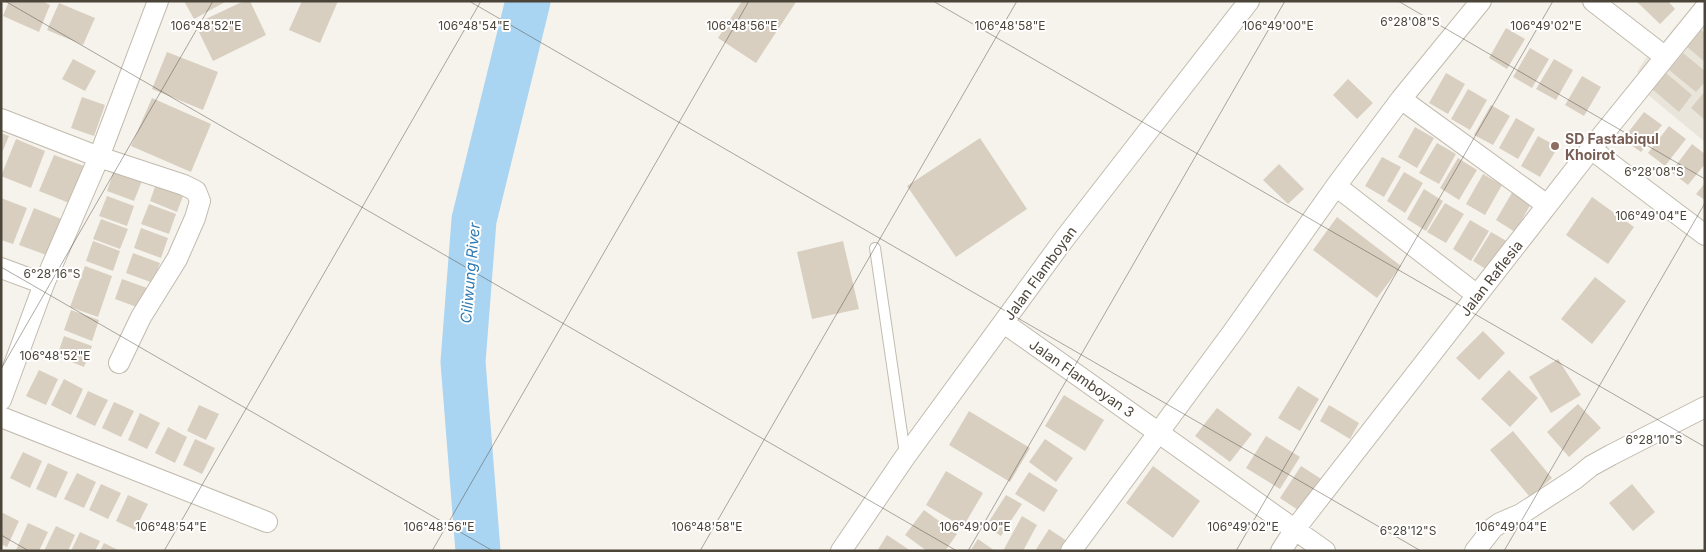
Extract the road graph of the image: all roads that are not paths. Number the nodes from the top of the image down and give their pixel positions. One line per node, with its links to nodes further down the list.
1 (1481, 1): 7 (street)
2 (1592, 1): 6 (street)
3 (151, 3): 10 (street)
4 (1244, 3): 18 (street, Jalan Flamboyan)
5 (1704, 9): 6 (street, Jalan Raflesia)
6 (1664, 56): 9 (street, Jalan Raflesia)
7 (1401, 99): 11 (street); 12 (street)
8 (1, 119): 10 (street)
9 (1591, 149): 12 (street, Jalan Raflesia); 13 (street)
10 (99, 157): 16 (street); 19 (street)
11 (1336, 186): 17 (street); 23 (street)
12 (1547, 205): 17 (street, Jalan Raflesia)
13 (1705, 235)
14 (875, 248): 24 (lane)
15 (1, 268): 16 (street)
16 (44, 284): 20 (street)
17 (1477, 295): 26 (street, Jalan Raflesia)
18 (1004, 323): 23 (street, Jalan Flamboyan 3); 24 (street, Jalan Flamboyan)
19 (119, 363)
20 (1, 400)
21 (1705, 407): 31 (street)
22 (1, 417): 25 (street)
23 (1160, 433): 26 (street, Jalan Flamboyan 3); 28 (street)
24 (905, 457): 27 (street, Jalan Flamboyan)
25 (267, 522)
26 (1295, 529): 29 (street, Jalan Raflesia); 30 (street, Jalan Flamboyan 3)
27 (841, 551)
28 (1071, 551)
29 (1281, 551)
30 (1326, 551)
31 (1475, 551)

